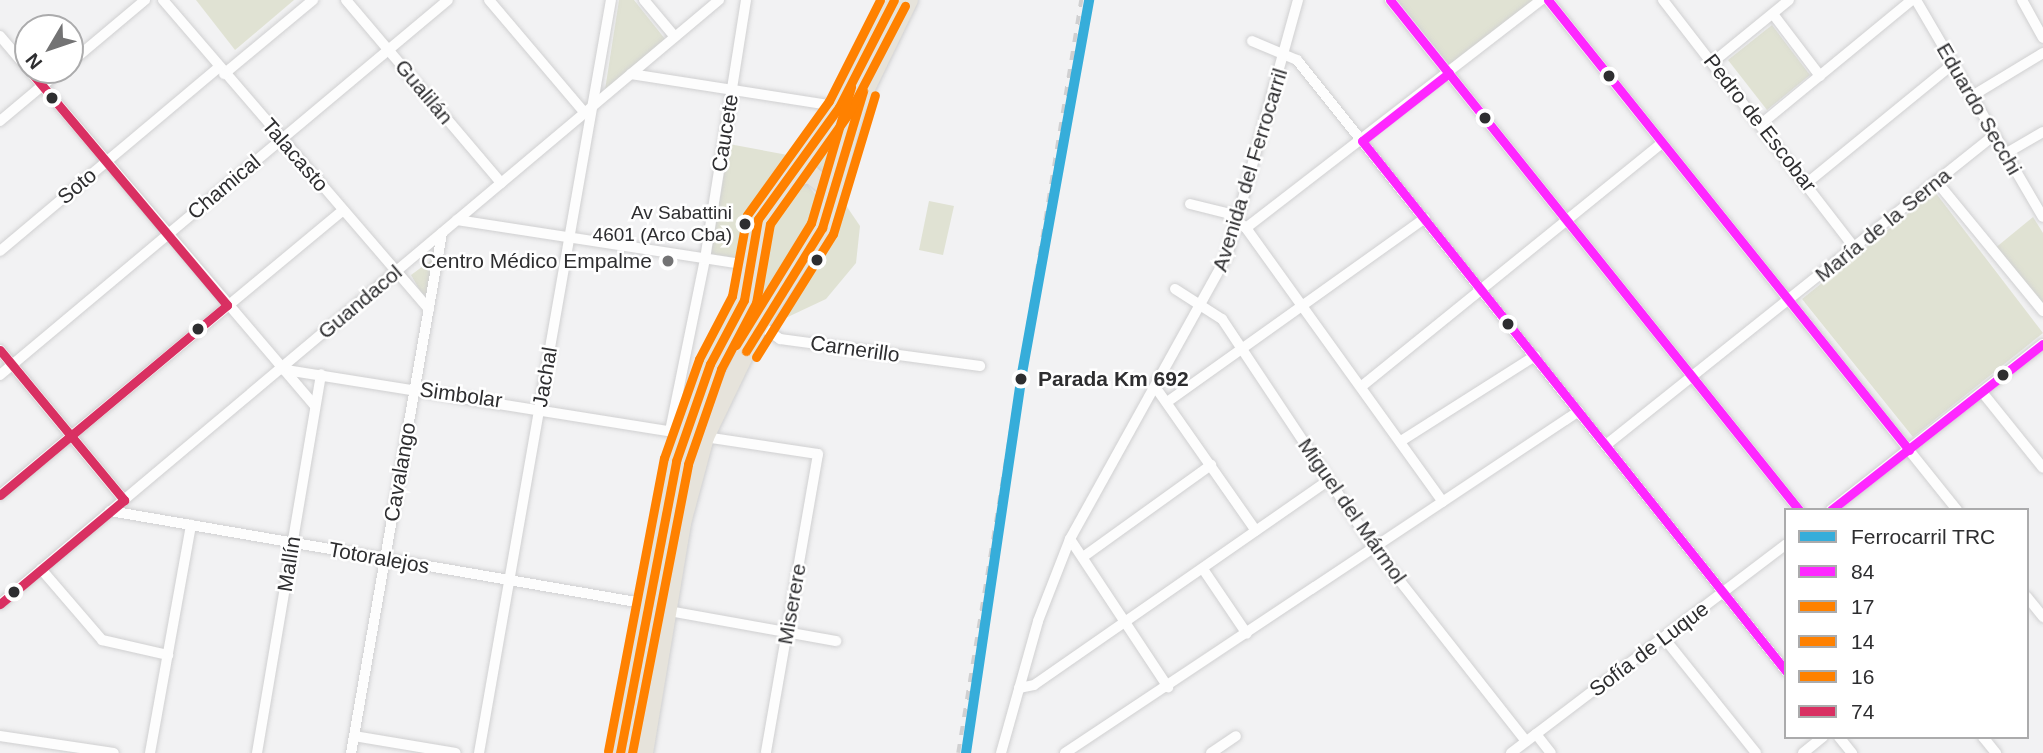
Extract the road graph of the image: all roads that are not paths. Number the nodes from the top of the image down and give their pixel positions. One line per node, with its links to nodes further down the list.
1 (145, 0): 27 (street)
2 (163, 0): 33 (street, Talacasto)
3 (313, 0): 33 (street, Soto)
4 (346, 0): 26 (street, Gualilán)
5 (448, 0): 26 (street, Chamical)
6 (489, 0): 42 (street)
7 (611, 0): 42 (street, Jachal)
8 (644, 0): 23 (street)
9 (719, 0): 23 (street, Guandacol)
10 (746, 0): 39 (street, Caucete)
11 (894, 0): 41 (main road)
12 (909, 0): 41 (main road)
13 (1298, 0): 28 (street, Avenida del Ferrocarril)
14 (1390, 0): 34 (street)
15 (1541, 0): 34 (street)
16 (1548, 0): 49 (street)
17 (1790, 0): 21 (street)
18 (1914, 0): 32 (street, Eduardo Secchi); 36 (street)
19 (2022, 0): 24 (street)
20 (1665, 1): 31 (street, Pedro de Escobar)
21 (1773, 14): 31 (street); 36 (street)
22 (0, 36): 29 (street)
23 (675, 37): 35 (street, Guandacol)
24 (2043, 38)
25 (1252, 41): 28 (street)
26 (388, 50): 47 (street, Chamical); 54 (street, Gualilán)
27 (84, 51)
28 (1286, 51): 48 (street); 62 (street, Avenida del Ferrocarril)
29 (14, 53)
30 (2043, 53): 40 (street)
31 (1713, 62): 44 (street, Pedro de Escobar)
32 (1953, 64): 40 (street, Eduardo Secchi); 55 (street)
33 (222, 70): 47 (street, Talacasto); 51 (street, Soto)
34 (1449, 73): 48 (street); 63 (street)
35 (631, 74): 39 (street); 42 (street, Guandacol)
36 (1820, 76): 44 (street)
37 (44, 84): 38 (street)
38 (42, 86): 43 (street); 51 (street)
39 (732, 89): 41 (street); 70 (street, Caucete)
40 (1972, 96): 46 (street, Eduardo Secchi)
41 (848, 108): 52 (main road); 56 (main road)
42 (589, 110): 54 (street, Guandacol); 67 (street, Jachal)
43 (0, 121)
44 (1761, 124): 55 (street, Pedro de Escobar)
45 (2043, 132): 50 (street)
46 (1994, 135): 50 (street, Eduardo Secchi); 53 (street, María de la Serna)
47 (281, 139): 58 (street, Talacasto); 66 (street, Chamical)
48 (1362, 141): 60 (street); 64 (street)
49 (1661, 144): 63 (street); 75 (street)
50 (2005, 154): 59 (street, Eduardo Secchi)
51 (106, 162): 66 (street); 69 (street, Soto)
52 (783, 180): 56 (main road); 71 (main road)
53 (1937, 182): 68 (street, María de la Serna); 81 (street)
54 (501, 183): 61 (street, Guandacol)
55 (1807, 183): 68 (street, Pedro de Escobar)
56 (832, 203): 82 (main road)
57 (1190, 204): 62 (street)
58 (343, 209): 72 (street, Talacasto); 76 (street)
59 (2043, 217)
60 (1425, 218): 74 (street); 78 (street)
61 (457, 220): 65 (street, Guandacol); 67 (street)
62 (1237, 220): 64 (street); 77 (street, Avenida del Ferrocarril)
63 (1567, 223): 74 (street); 92 (street)
64 (1246, 228): 78 (street)
65 (442, 233): 72 (street, Guandacol); 79 (street, Cavalango)
66 (167, 235): 76 (street); 87 (street, Chamical)
67 (570, 237): 70 (street); 99 (street, Jachal)
68 (1855, 248): 75 (street, María de la Serna)
69 (0, 251)
70 (705, 259): 71 (street); 101 (street, Caucete)
71 (752, 266): 80 (main road)
72 (396, 271): 79 (street, Talacasto); 89 (street, Guandacol)
73 (1175, 289): 77 (street, Miguel del Mármol)
74 (1483, 291): 86 (street); 93 (street)
75 (1788, 301): 92 (street, María de la Serna); 106 (street)
76 (227, 305): 89 (street); 102 (street)
77 (1203, 305): 84 (street, Miguel del Mármol); 95 (street, Avenida del Ferrocarril)
78 (1300, 306): 84 (street); 93 (street)
79 (429, 309): 94 (street, Cavalango)
80 (739, 310): 82 (street, Carnerillo); 101 (main road)
81 (2043, 311)
82 (759, 325): 88 (street, Carnerillo); 103 (main road)
83 (2043, 344): 96 (street)
84 (1242, 348): 97 (street); 109 (street, Miguel del Mármol)
85 (0, 350): 87 (street)
86 (1535, 356): 100 (street); 104 (street)
87 (12, 365): 91 (street, Chamical); 102 (street)
88 (980, 366)
89 (280, 369): 90 (street, Simbolar); 98 (street); 111 (street, Guandacol)
90 (321, 374): 94 (street, Simbolar); 98 (street, Mallín)
91 (0, 375)
92 (1692, 377): 105 (street, María de la Serna); 113 (street)
93 (1362, 386): 104 (street)
94 (415, 388): 99 (street, Simbolar); 124 (street, Cavalango)
95 (1156, 388): 97 (street); 119 (street, Avenida del Ferrocarril)
96 (1982, 392): 106 (street); 107 (street)
97 (1170, 400): 108 (street)
98 (315, 406): 120 (street, Mallín)
99 (540, 406): 101 (street, Simbolar); 127 (street, Jachal)
100 (1578, 411): 105 (street); 112 (street)
101 (676, 433): 131 (main road)
102 (72, 435): 110 (street); 111 (street)
103 (705, 437): 132 (main road); 135 (street, Miserere)
104 (1401, 441): 112 (street)
105 (1606, 445): 128 (street)
106 (1909, 450): 114 (street); 115 (street)
107 (2041, 460)
108 (1211, 465): 118 (street); 123 (street)
109 (1329, 480): 118 (street); 122 (street, Miguel del Mármol)
110 (0, 495)
111 (124, 500): 116 (street, Guandacol)
112 (1443, 502): 122 (street)
113 (1797, 508)
114 (1834, 508)
115 (1955, 508)
116 (110, 512): 117 (street, Totoralejos); 125 (street, Guandacol)
117 (191, 525): 120 (street, Totoralejos); 139 (street)
118 (1256, 531): 126 (street)
119 (1070, 539): 123 (street); 142 (street, Avenida del Ferrocarril)
120 (293, 543): 124 (street, Totoralejos); 152 (street, Mallín)
121 (1784, 546): 128 (street, Sofía de Luque)
122 (1374, 548): 136 (street); 146 (street, Miguel del Mármol)
123 (1083, 557): 134 (street)
124 (385, 559): 127 (street, Totoralejos); 144 (street, Cavalango)
125 (41, 569): 130 (street, Guandacol); 139 (street)
126 (1203, 569): 134 (street); 136 (street)
127 (510, 580): 131 (street, Totoralejos); 155 (street, Jachal)
128 (1723, 592): 137 (street, Sofía de Luque); 140 (street)
129 (2029, 600): 133 (street)
130 (0, 604)
131 (648, 604): 156 (main road)
132 (669, 611): 135 (street); 157 (main road)
133 (2043, 617)
134 (1126, 623): 141 (street); 142 (street)
135 (787, 632): 138 (street); 158 (street, Miserere)
136 (1247, 634): 141 (street)
137 (1664, 638): 146 (street, Sofía de Luque); 164 (street)
138 (836, 641)
139 (168, 656): 151 (street)
140 (1784, 668)
141 (1168, 687): 160 (street)
142 (1019, 688): 159 (street, Avenida del Ferrocarril)
143 (0, 736): 150 (street)
144 (354, 736): 153 (street, Cavalango); 154 (street)
145 (1236, 736): 161 (street)
146 (1531, 738): 162 (street, Sofía de Luque); 163 (street, Miguel del Mármol)
147 (1820, 739): 165 (street)
148 (1841, 739): 166 (street)
149 (1985, 739): 167 (street)
150 (114, 753)
151 (150, 753)
152 (257, 753)
153 (351, 753)
154 (456, 753)
155 (479, 753)
156 (620, 753)
157 (644, 753)
158 (766, 753)
159 (1001, 753)
160 (1065, 753)
161 (1211, 753)
162 (1511, 753)
163 (1551, 753)
164 (1756, 753)
165 (1803, 753)
166 (1852, 753)
167 (1996, 753)

